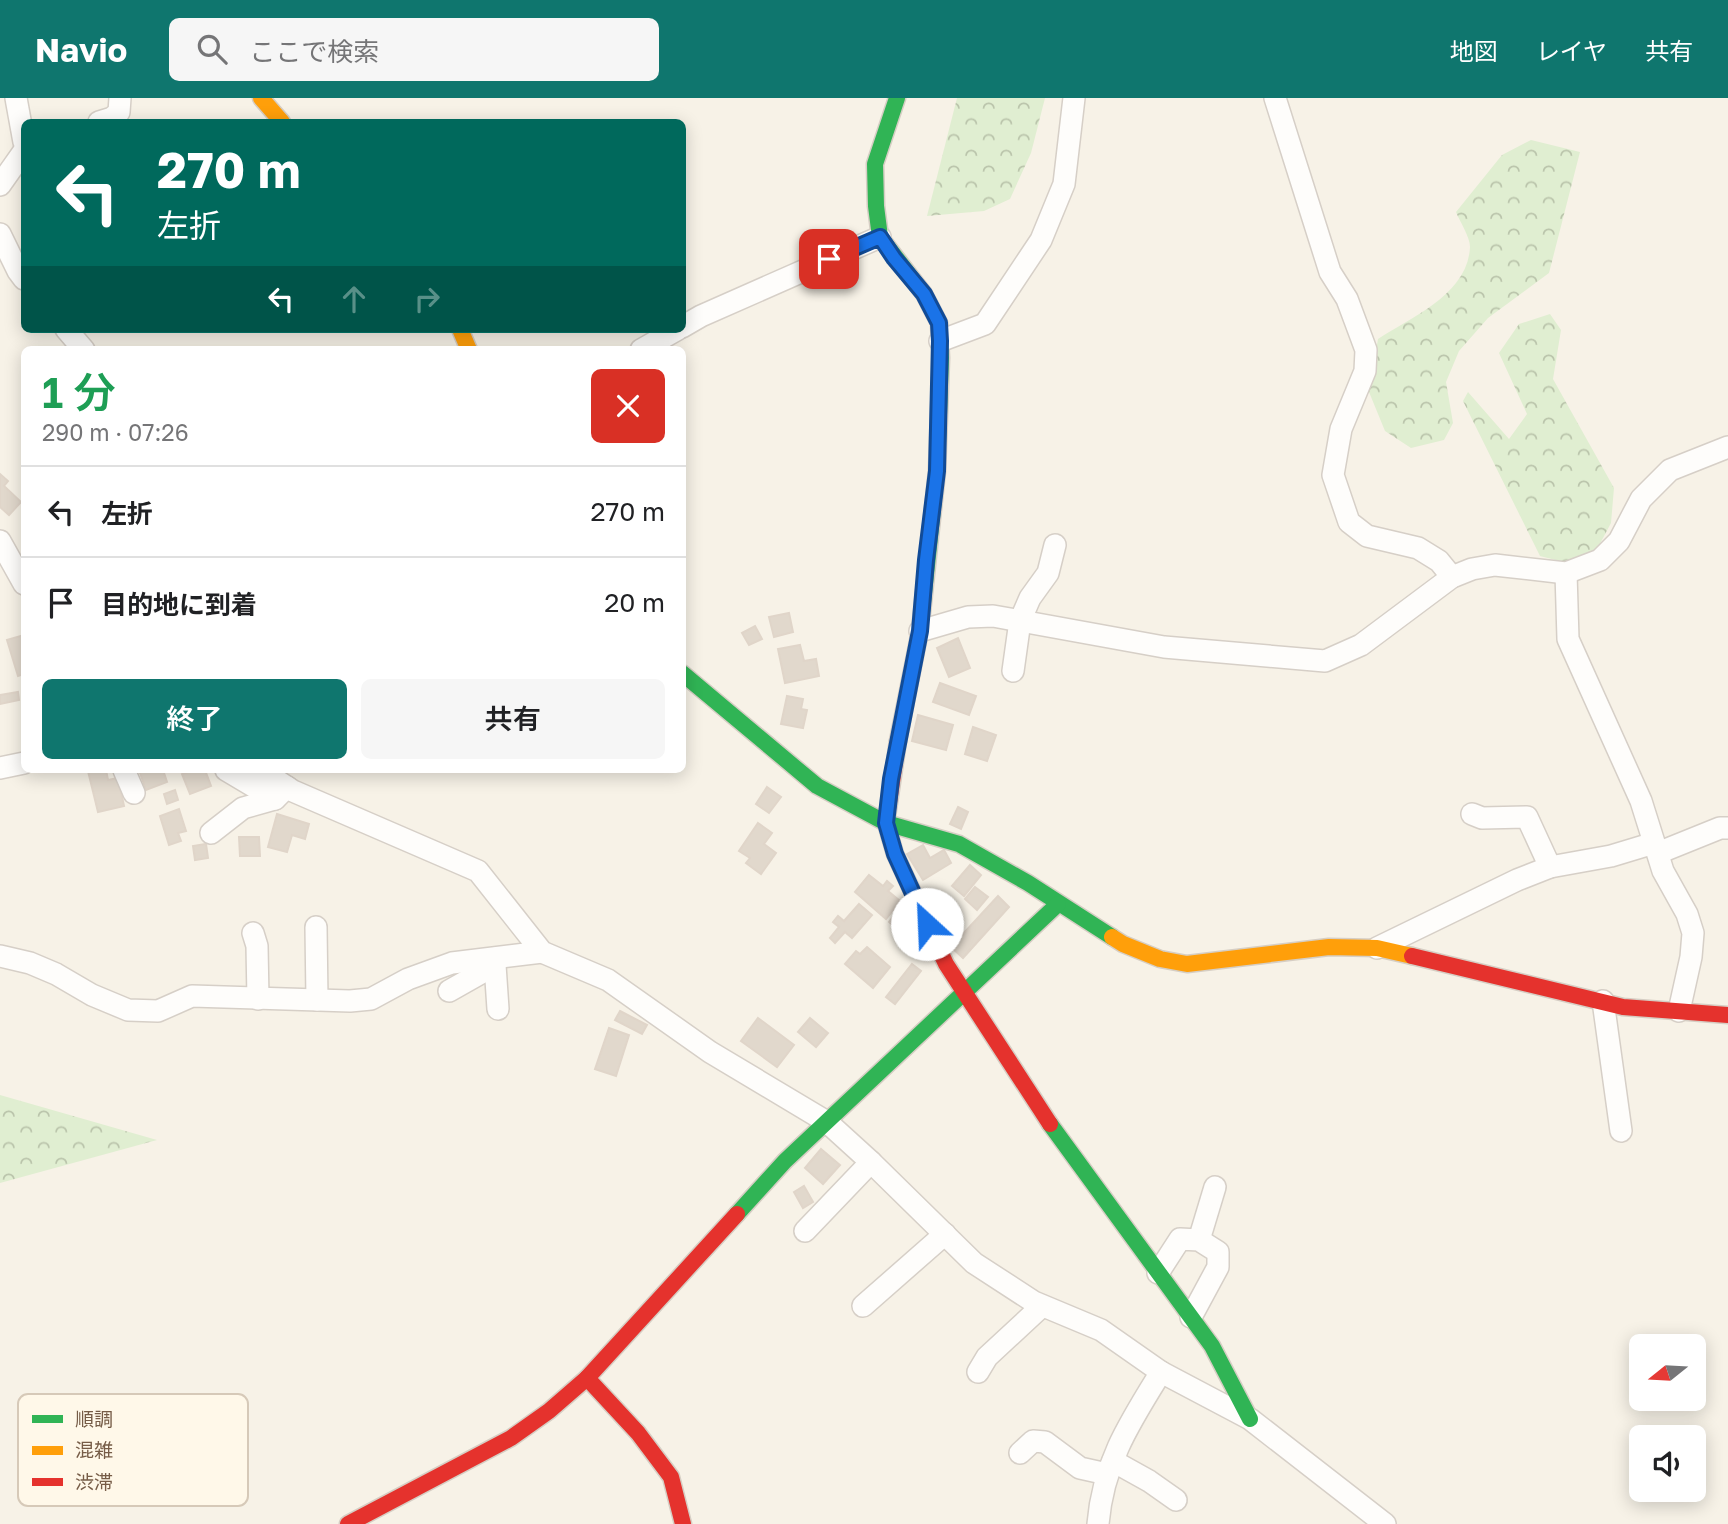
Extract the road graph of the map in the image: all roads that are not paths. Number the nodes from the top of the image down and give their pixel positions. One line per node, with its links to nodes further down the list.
1 (16, 98): 7 (street)
2 (261, 98): 6 (street)
3 (897, 98): 11 (street)
4 (1074, 98): 15 (street)
5 (1275, 98): 22 (street)
6 (279, 119)
7 (21, 137)
8 (21, 156): 9 (street)
9 (0, 185)
10 (0, 234): 12 (street)
11 (880, 237): 13 (street); 15 (street)
12 (21, 275)
13 (686, 325)
14 (671, 333): 16 (street)
15 (940, 341): 25 (street)
16 (648, 346)
17 (1728, 447): 21 (street)
18 (0, 540): 20 (street); 23 (street)
19 (1055, 545): 24 (street)
20 (21, 551)
21 (1566, 573): 22 (street); 39 (street)
22 (1452, 577): 24 (street)
23 (21, 578)
24 (1020, 621): 25 (street); 26 (street)
25 (920, 631): 36 (street)
26 (1013, 671)
27 (686, 676): 36 (street)
28 (21, 764): 29 (street)
29 (0, 768)
30 (125, 773): 33 (street)
31 (233, 773): 34 (street)
32 (264, 773): 34 (street)
33 (135, 793)
34 (281, 793): 38 (street); 45 (street)
35 (1472, 814): 40 (street)
36 (886, 823): 41 (street); 49 (street)
37 (1728, 828): 39 (street)
38 (211, 833)
39 (1656, 848): 40 (street); 54 (street)
40 (1550, 867): 44 (street)
41 (1058, 904): 44 (street); 49 (street)
42 (316, 927): 51 (street)
43 (253, 933): 50 (street)
44 (1377, 948): 52 (street)
45 (542, 953): 47 (street); 56 (street)
46 (0, 956): 50 (street)
47 (495, 962): 48 (street); 51 (street); 53 (street)
48 (449, 991)
49 (965, 993): 56 (street); 63 (street)
50 (258, 999): 51 (street)
51 (317, 1000)
52 (1602, 1002): 54 (street); 57 (street)
53 (498, 1009)
54 (1679, 1011): 55 (street)
55 (1728, 1015)
56 (827, 1122): 58 (street); 69 (street)
57 (1620, 1131)
58 (871, 1162): 60 (street); 61 (street)
59 (1215, 1187): 62 (street)
60 (805, 1231)
61 (944, 1234): 64 (street); 65 (street)
62 (1199, 1240): 63 (street); 66 (street)
63 (1158, 1273): 66 (street)
64 (863, 1306)
65 (1042, 1306): 67 (street); 68 (street)
66 (1191, 1317): 70 (street)
67 (978, 1372)
68 (1161, 1372): 70 (street); 72 (street)
69 (587, 1378): 74 (street); 75 (street)
70 (1250, 1419): 77 (street)
71 (1020, 1453): 72 (street)
72 (1110, 1468): 73 (street); 76 (street)
73 (1176, 1500)
74 (348, 1524)
75 (683, 1524)
76 (1098, 1524)
77 (1385, 1524)

